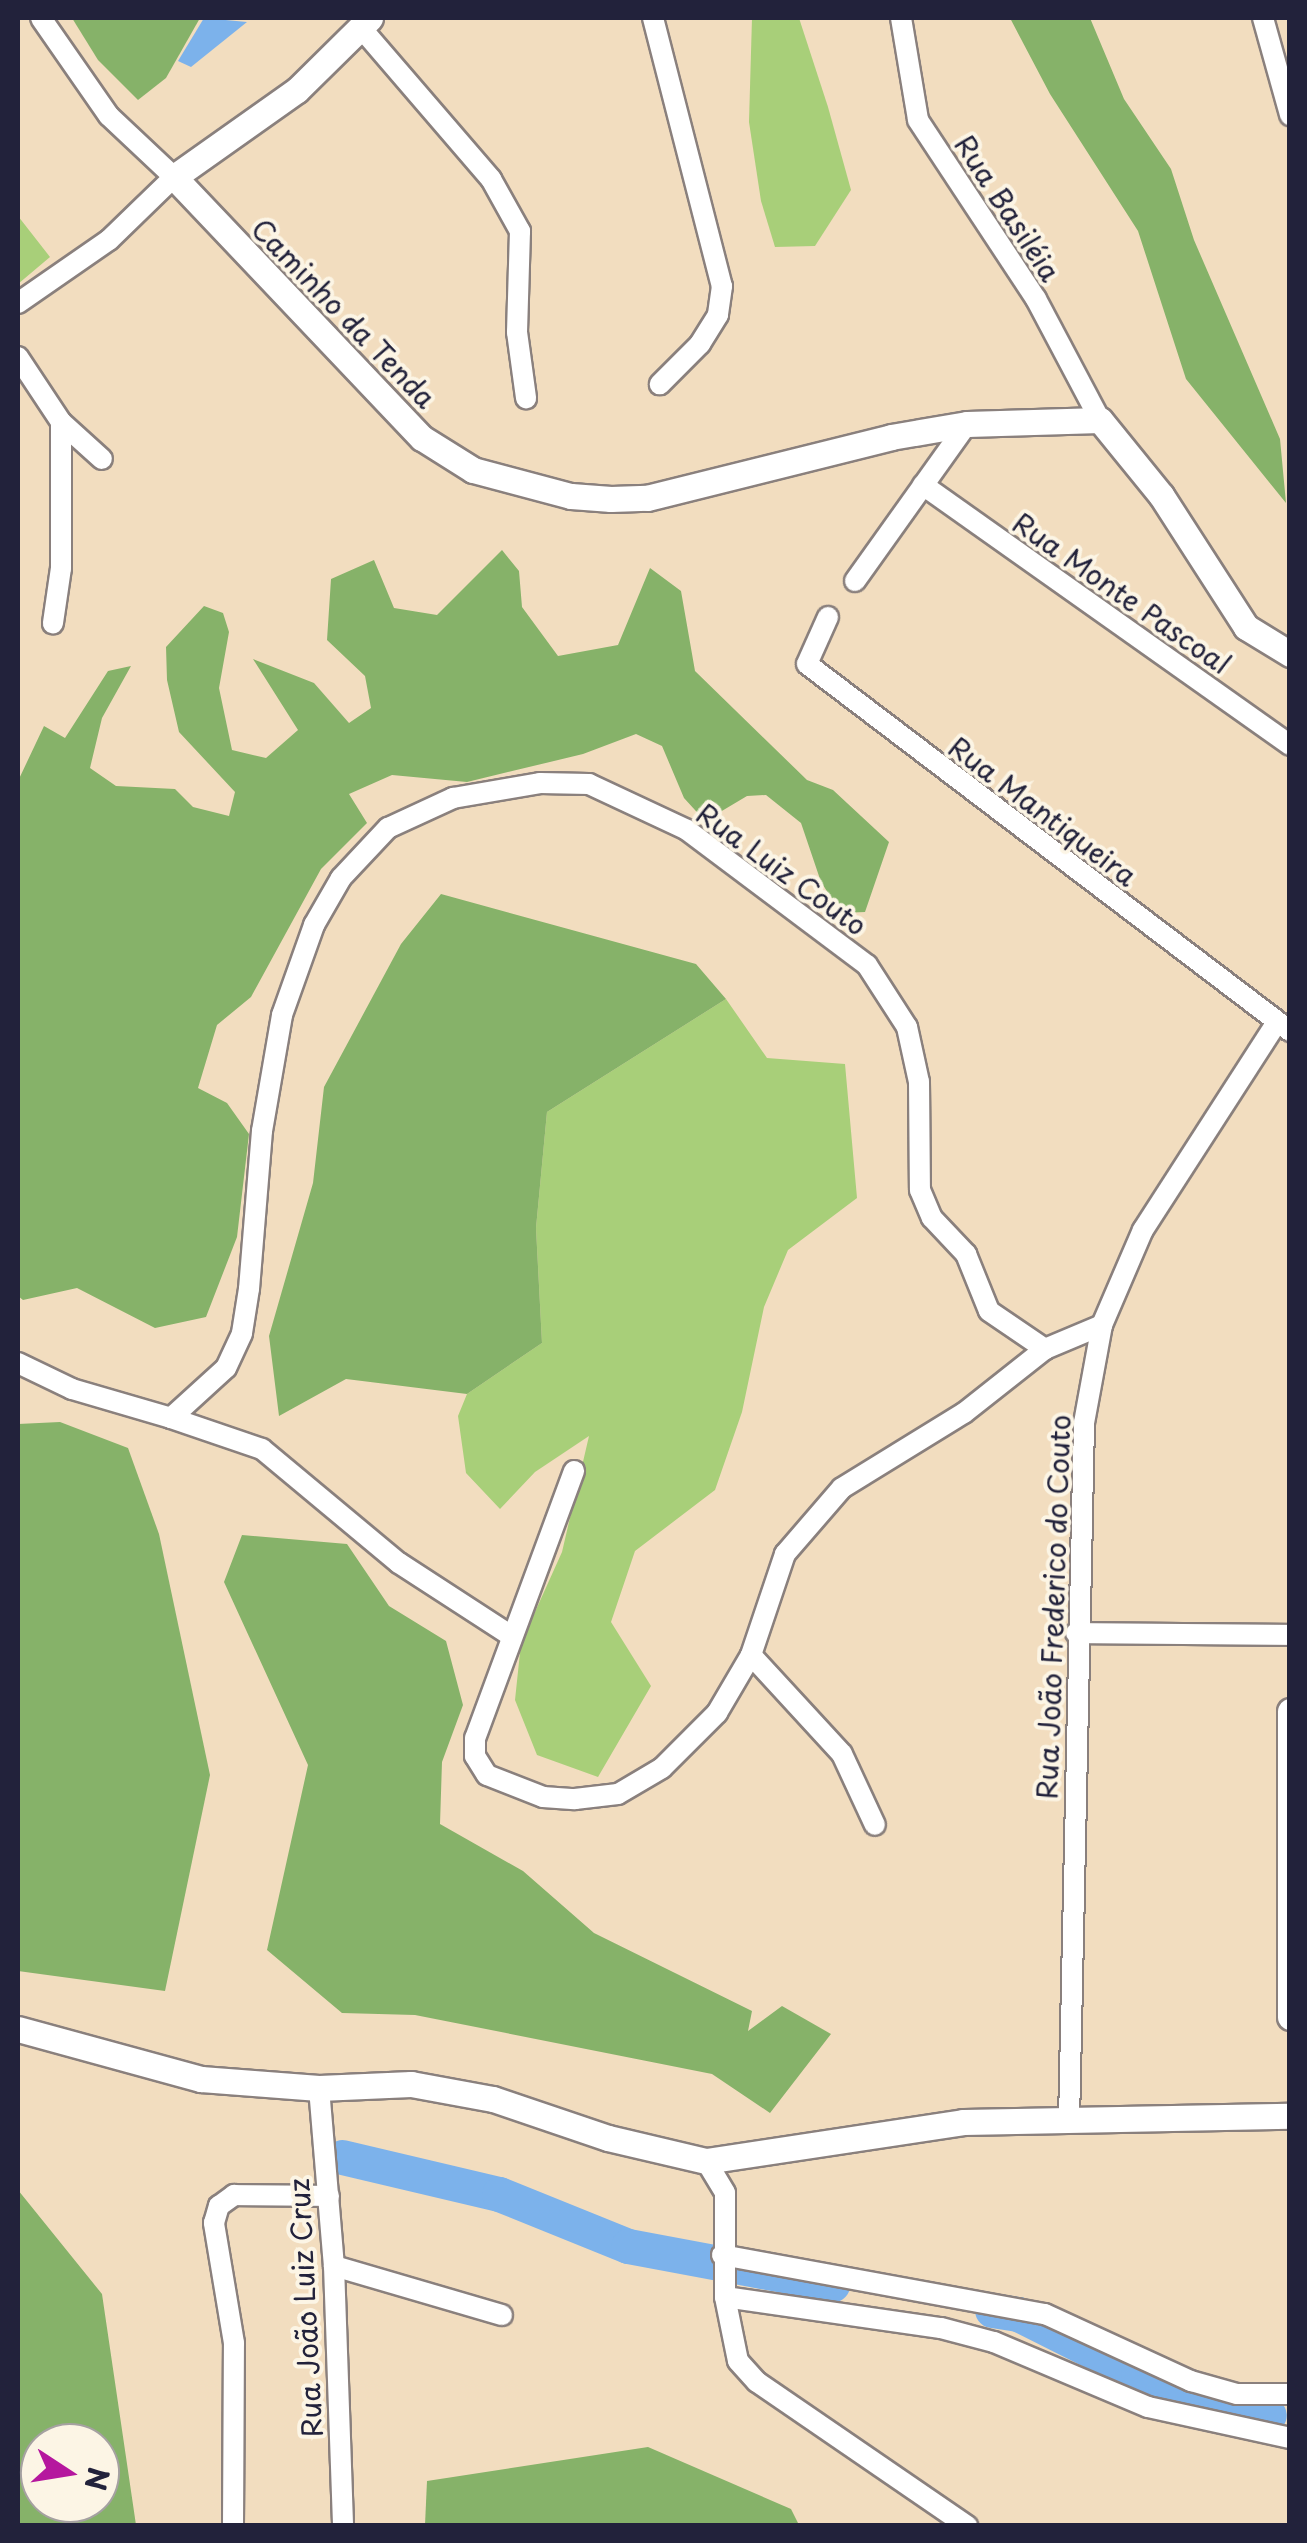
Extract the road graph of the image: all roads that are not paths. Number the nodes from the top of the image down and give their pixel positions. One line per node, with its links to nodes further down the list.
1 (41, 18): 7 (street, Caminho da Tenda)
2 (652, 18): 10 (street)
3 (901, 18): 12 (street, Rua Basiléia)
4 (1263, 18): 6 (street)
5 (366, 23): 7 (street); 11 (street)
6 (1290, 115)
7 (174, 177): 8 (street); 14 (street, Caminho da Tenda)
8 (18, 302)
9 (18, 357): 13 (street)
10 (660, 384)
11 (526, 398)
12 (1100, 420): 14 (street, Caminho da Tenda); 20 (street)
13 (61, 422): 15 (street); 19 (street)
14 (967, 424): 16 (street)
15 (102, 459)
16 (923, 486): 17 (street); 21 (street, Rua Monte Pascoal)
17 (855, 581)
18 (828, 617): 22 (street, Rua Mantiqueira)
19 (53, 623)
20 (1290, 654)
21 (1290, 745)
22 (1283, 1027): 23 (street, Rua João Frederico do Couto)
23 (1102, 1325): 24 (street); 28 (street, Rua João Frederico do Couto)
24 (1045, 1349): 26 (street, Rua Luiz Couto); 31 (street)
25 (18, 1363): 26 (street)
26 (171, 1418): 30 (street)
27 (574, 1471): 30 (street)
28 (1076, 1633): 29 (street); 38 (street, Rua João Frederico do Couto)
29 (1290, 1635)
30 (510, 1636): 31 (street)
31 (751, 1655): 33 (street)
32 (1290, 1711): 34 (street)
33 (876, 1825)
34 (1290, 2017)
35 (18, 2029): 36 (street)
36 (319, 2088): 39 (street); 40 (street, Rua João Luiz Cruz)
37 (1290, 2116): 38 (street)
38 (1069, 2122): 39 (street)
39 (706, 2161): 41 (street)
40 (329, 2196): 42 (street, Rua João Luiz Cruz); 47 (street)
41 (722, 2255): 43 (street); 45 (street)
42 (334, 2266): 44 (street); 48 (street, Rua João Luiz Cruz)
43 (724, 2297): 46 (street); 49 (street)
44 (502, 2315)
45 (1290, 2394)
46 (1290, 2438)
47 (233, 2526)
48 (343, 2526)
49 (966, 2526)

